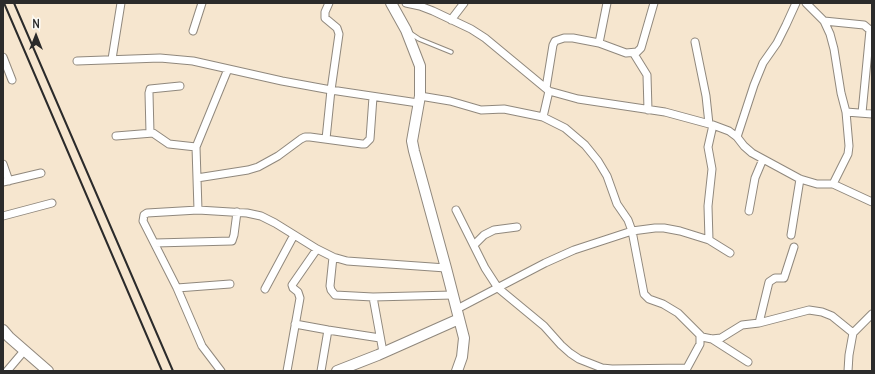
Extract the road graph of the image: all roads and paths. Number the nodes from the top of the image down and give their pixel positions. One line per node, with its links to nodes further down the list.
1 (121, 3): 21 (street)
2 (202, 3): 15 (street)
3 (329, 3): 26 (street)
4 (391, 3): 14 (street)
5 (406, 3): 11 (street)
6 (464, 3): 12 (street)
7 (607, 3): 17 (street)
8 (654, 3): 19 (street)
9 (796, 3): 38 (street)
10 (806, 3): 13 (street)
11 (421, 4): 12 (street)
12 (451, 20): 27 (street)
13 (824, 21): 31 (street); 32 (street)
14 (406, 30): 18 (lane); 29 (street)
15 (193, 32)
16 (695, 42): 35 (street)
17 (599, 43): 19 (street); 27 (street)
18 (452, 52)
19 (634, 54): 30 (street)
20 (3, 57): 24 (street)
21 (112, 59): 22 (street); 23 (street)
22 (77, 61)
23 (228, 69): 26 (street); 40 (street)
24 (12, 80)
25 (180, 86): 36 (street)
26 (331, 90): 28 (street); 39 (street)
27 (548, 90): 30 (street); 34 (street)
28 (373, 97): 29 (street); 39 (street)
29 (419, 100): 34 (street); 66 (street)
30 (648, 110): 35 (street)
31 (846, 112): 32 (street); 47 (street)
32 (862, 113): 33 (street)
33 (872, 114)
34 (543, 117): 56 (street)
35 (711, 124): 38 (street); 59 (street)
36 (150, 133): 37 (street); 40 (street)
37 (116, 136)
38 (737, 137): 41 (street)
39 (326, 139): 44 (street)
40 (196, 147): 44 (street)
41 (763, 159): 45 (street); 52 (street)
42 (3, 164): 46 (street)
43 (41, 173): 46 (street)
44 (197, 178): 50 (street)
45 (800, 179): 47 (street); 57 (street)
46 (6, 182)
47 (833, 184): 48 (street)
48 (872, 202)
49 (52, 203): 54 (street)
50 (198, 210): 53 (street); 60 (street)
51 (456, 210): 61 (street)
52 (749, 211)
53 (237, 212): 58 (street); 60 (street)
54 (3, 216)
55 (517, 227): 61 (street)
56 (632, 231): 59 (street); 69 (street); 80 (street)
57 (791, 234)
58 (294, 235): 63 (street); 70 (street)
59 (709, 240): 64 (street)
60 (155, 243): 68 (street)
61 (474, 244): 69 (street)
62 (794, 247): 75 (street)
63 (317, 249): 65 (street); 76 (street)
64 (730, 253)
65 (334, 257): 66 (street); 72 (street)
66 (446, 268): 71 (street)
67 (230, 284): 68 (street)
68 (177, 288): 90 (street)
69 (498, 288): 73 (street); 87 (street)
70 (265, 289)
71 (453, 295): 72 (street); 73 (street)
72 (373, 297): 81 (street)
73 (458, 314): 84 (street); 86 (street)
74 (872, 314): 79 (street)
75 (759, 322): 79 (street); 82 (street)
76 (295, 324): 78 (street); 91 (street)
77 (3, 330): 83 (street)
78 (328, 330): 81 (street); 92 (street)
79 (853, 334): 94 (street)
80 (700, 336): 82 (street); 87 (street)
81 (380, 338): 84 (street)
82 (712, 340): 85 (street)
83 (24, 351): 88 (street); 89 (street)
84 (383, 352): 93 (street)
85 (748, 362)
86 (459, 370)
87 (687, 370)
88 (7, 371)
89 (48, 371)
90 (221, 371)
91 (287, 371)
92 (321, 371)
93 (337, 371)
94 (848, 371)

